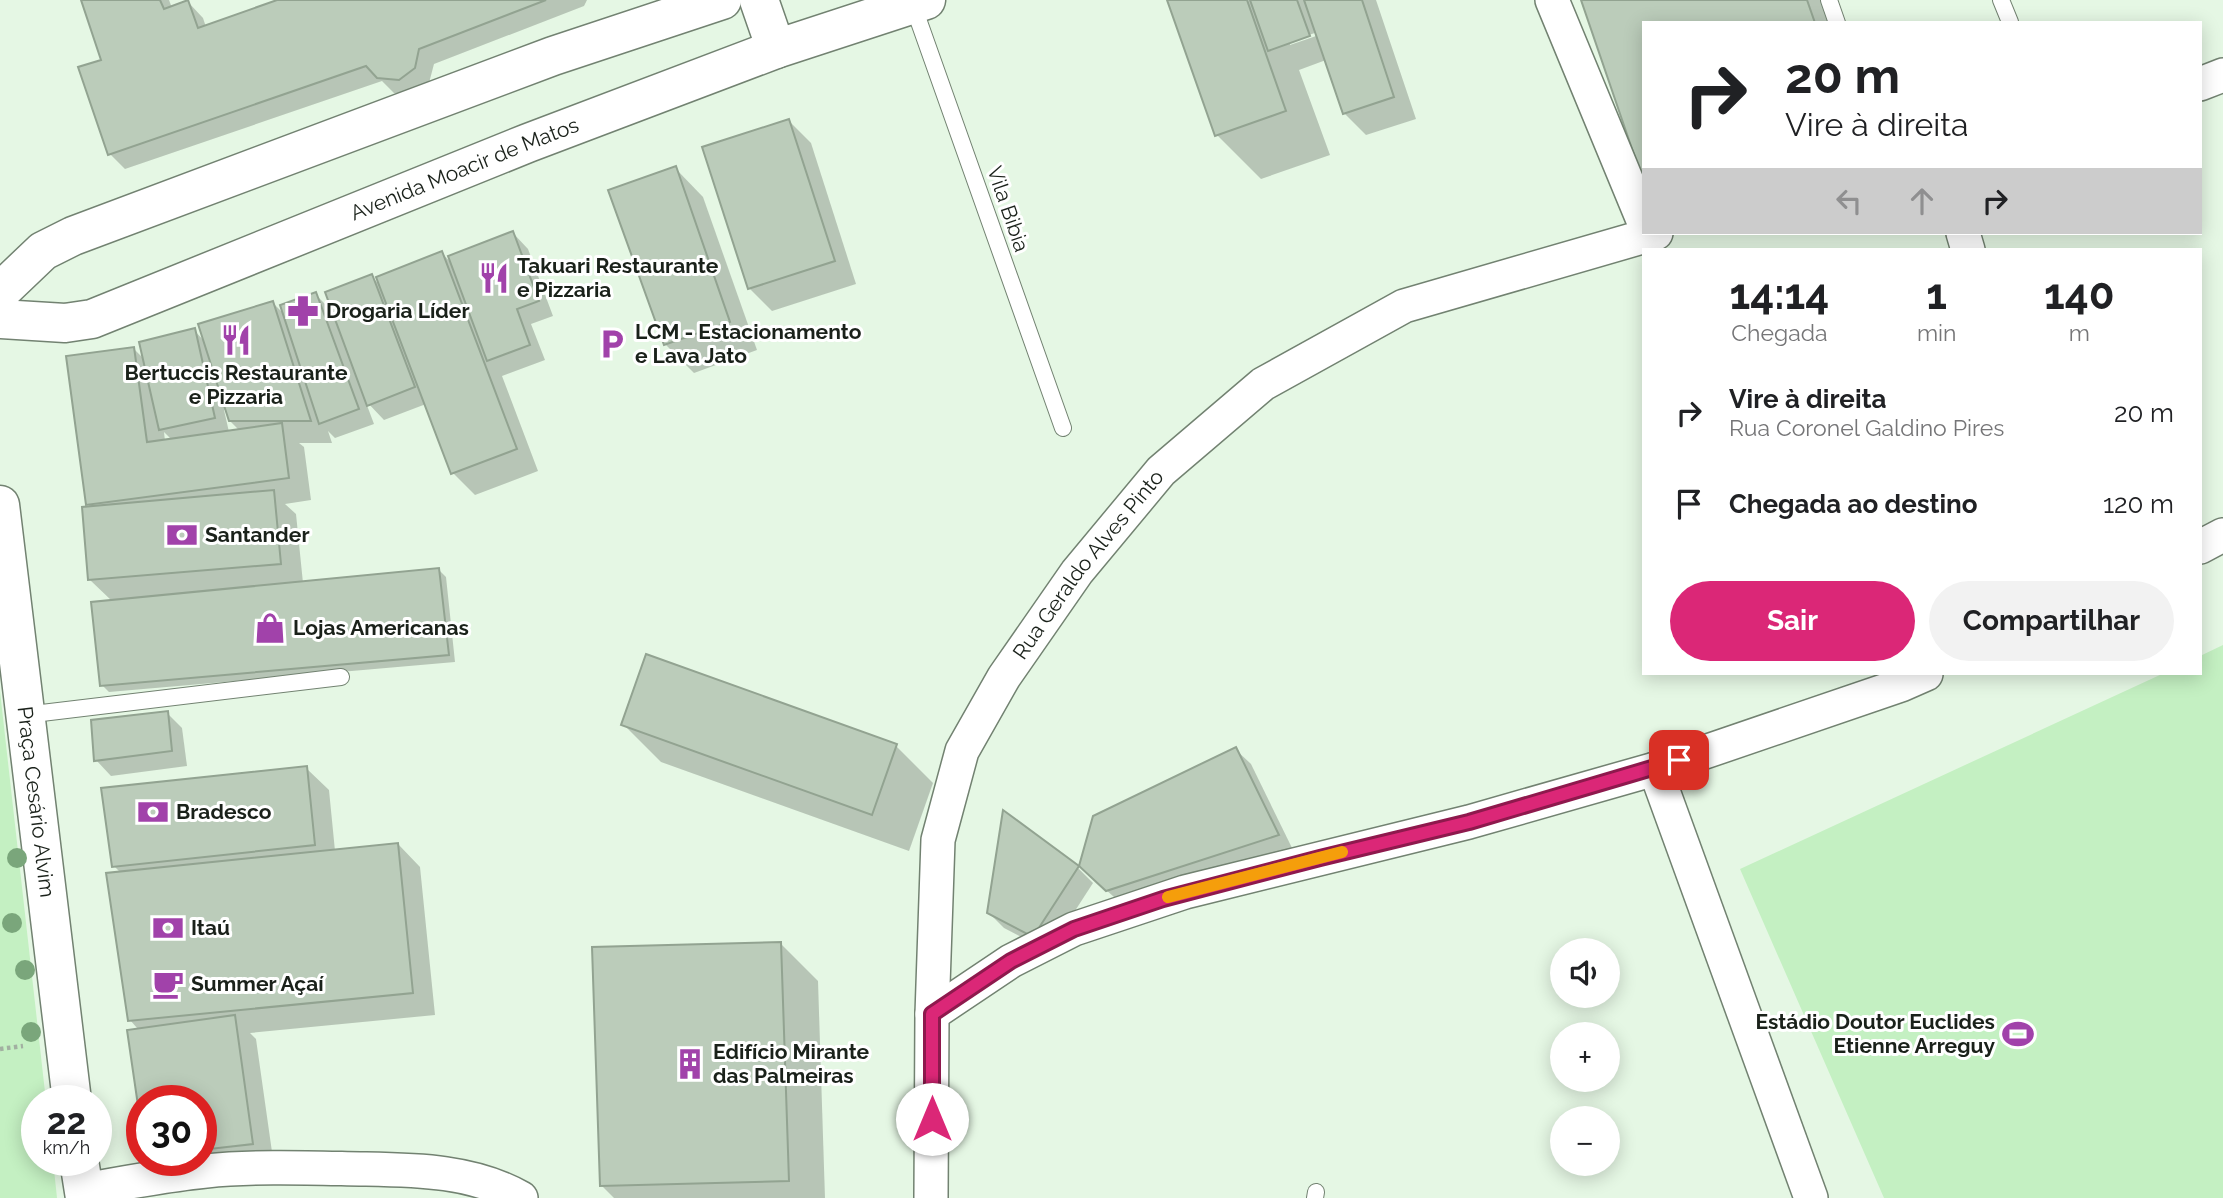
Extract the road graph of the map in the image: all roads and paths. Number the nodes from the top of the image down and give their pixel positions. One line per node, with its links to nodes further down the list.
1 (722, 0): 14 (main road)
2 (758, 0): 9 (main road)
3 (1552, 0): 12 (street)
4 (1829, 0): 7 (lane)
5 (2001, 0): 8 (lane)
6 (919, 2): 9 (main road, Avenida Moacir de Matos); 16 (lane, Vila Bibia)
7 (1836, 21)
8 (2010, 21)
9 (776, 49): 15 (main road, Avenida Moacir de Matos)
10 (2223, 75): 11 (street)
11 (2202, 83)
12 (1642, 213)
13 (1642, 232): 24 (street, Rua Geraldo Alves Pinto)
14 (0, 292)
15 (0, 319)
16 (1063, 428)
17 (0, 505): 22 (main road, Praça Cesário Alvim)
18 (2223, 535): 19 (street)
19 (2202, 546)
20 (1924, 675): 23 (street)
21 (341, 677): 22 (lane)
22 (25, 715): 25 (main road, Praça Cesário Alvim)
23 (1655, 769): 24 (street); 29 (street)
24 (932, 1014): 28 (street, Rua Geraldo Alves Pinto)
25 (70, 1085)
26 (83, 1183): 27 (street)
27 (521, 1198)
28 (931, 1198)
29 (1811, 1198)

